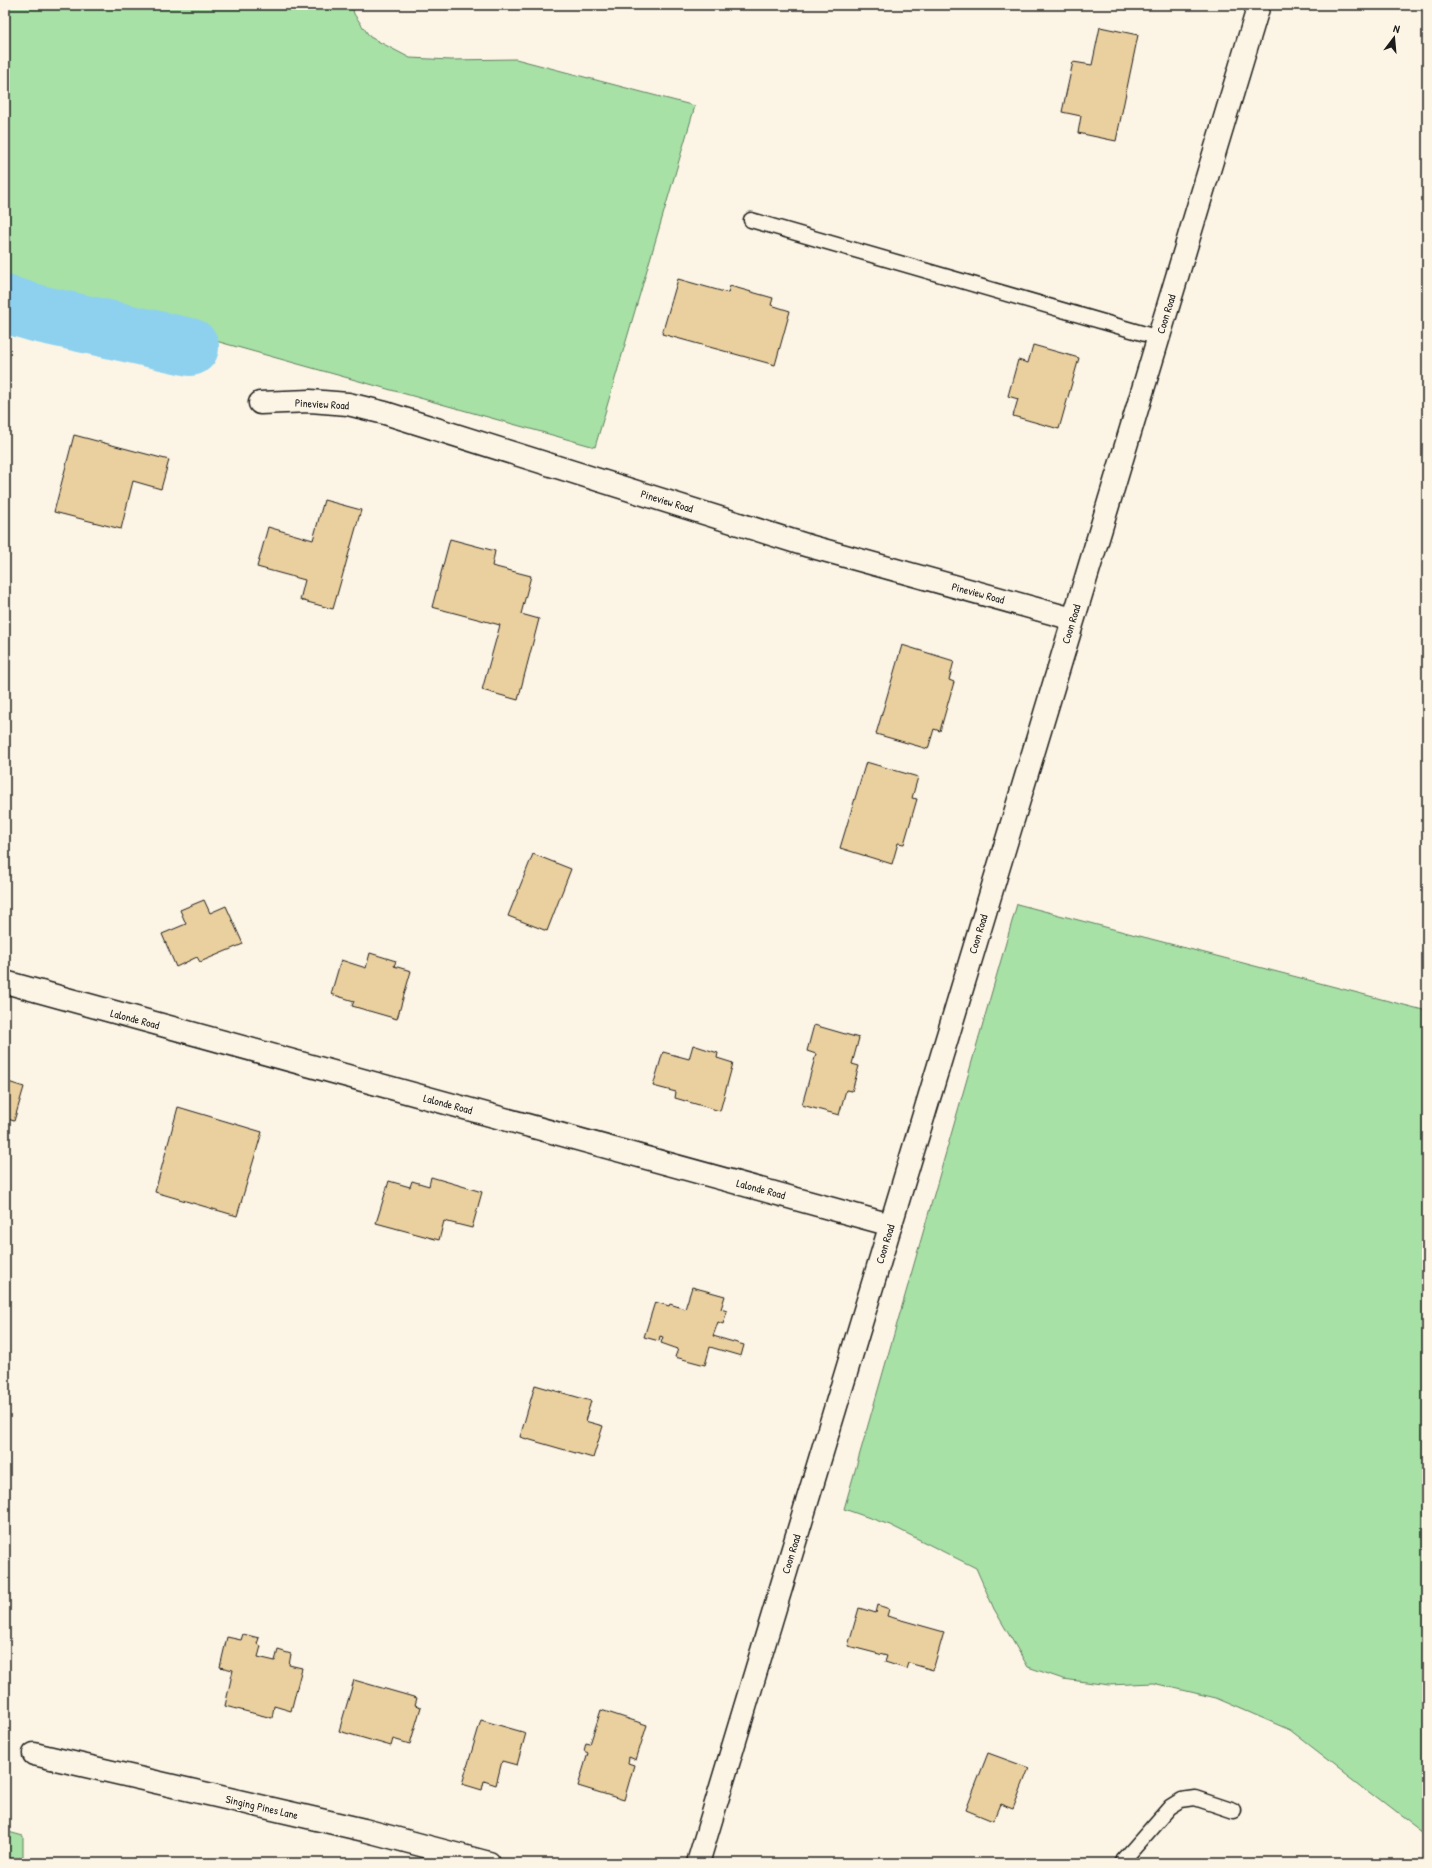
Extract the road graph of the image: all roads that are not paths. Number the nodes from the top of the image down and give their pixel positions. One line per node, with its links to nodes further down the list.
1 (1259, 5): 3 (street, Coon Road)
2 (751, 220): 3 (lane)
3 (1158, 338): 5 (street, Coon Road)
4 (260, 403): 5 (street, Pineview Road)
5 (1073, 619): 7 (street, Coon Road)
6 (5, 982): 7 (street, Lalonde Road)
7 (891, 1225): 11 (street, Coon Road)
8 (34, 1754): 10 (street, Singing Pines Lane)
9 (1234, 1811): 12 (lane)
10 (488, 1863)
11 (698, 1863)
12 (1122, 1863)

